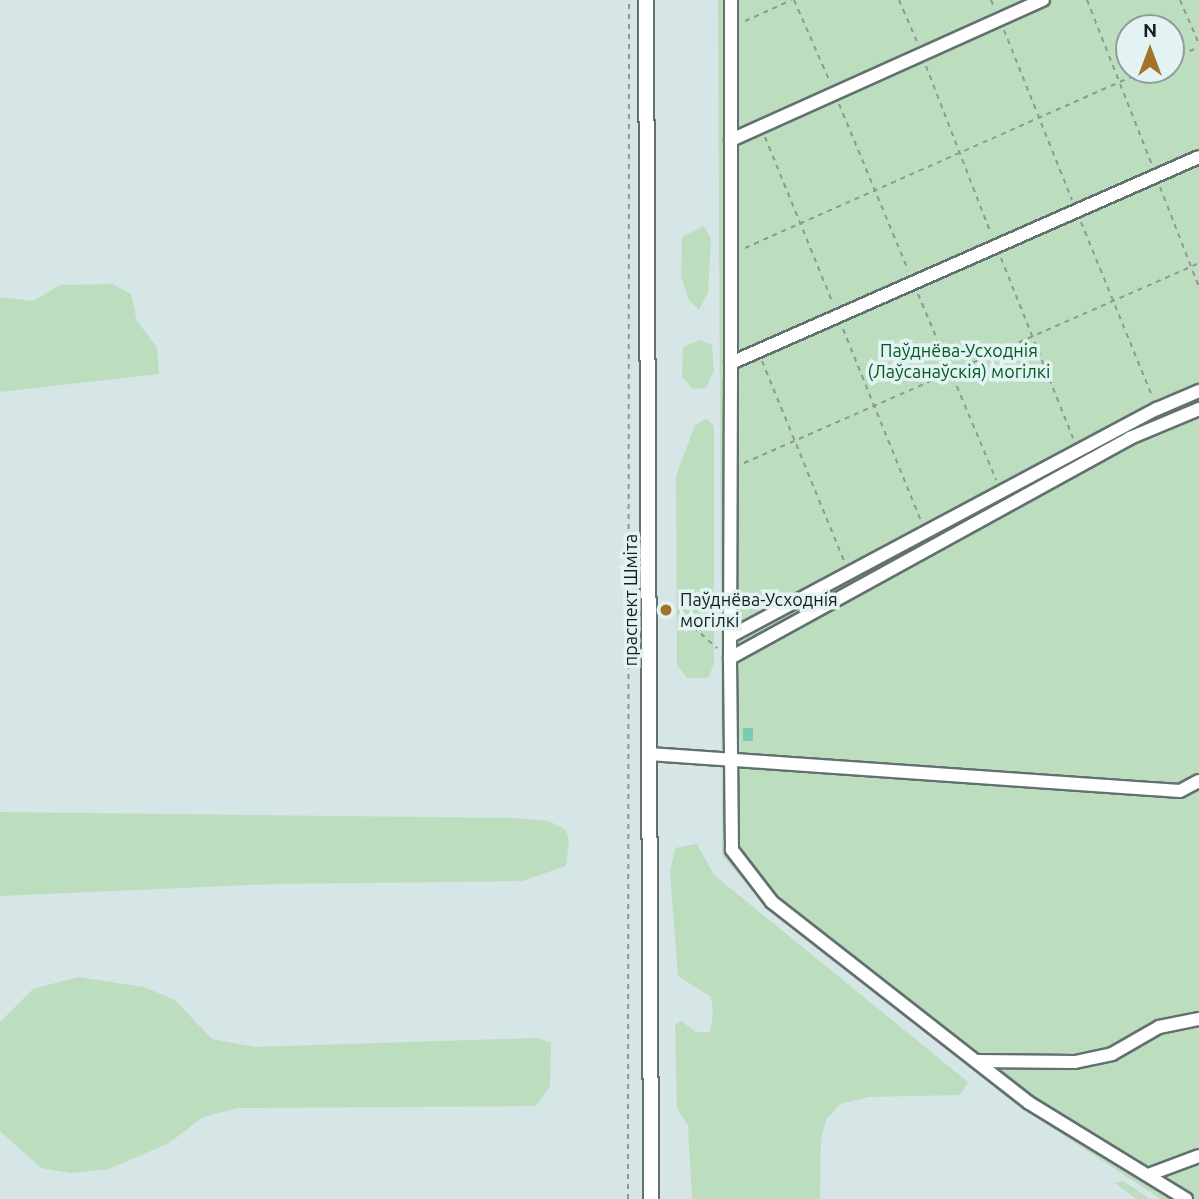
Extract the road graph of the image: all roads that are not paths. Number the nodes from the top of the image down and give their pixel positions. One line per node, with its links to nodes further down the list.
1 (646, 0): 11 (main road, праспект Шміта)
2 (731, 0): 4 (lane)
3 (1044, 0): 4 (lane)
4 (731, 141): 6 (lane)
5 (1199, 157): 6 (lane)
6 (731, 363): 9 (lane)
7 (1199, 391): 9 (lane)
8 (1199, 409): 10 (lane)
9 (730, 636): 10 (lane)
10 (730, 657): 12 (lane)
11 (649, 754): 12 (lane); 18 (main road, праспект Шміта)
12 (732, 758): 13 (lane); 15 (lane)
13 (1199, 781)
14 (1199, 1019): 15 (lane)
15 (976, 1061): 17 (lane)
16 (1199, 1156): 17 (lane)
17 (1148, 1175): 19 (lane)
18 (651, 1199)
19 (1186, 1199)

